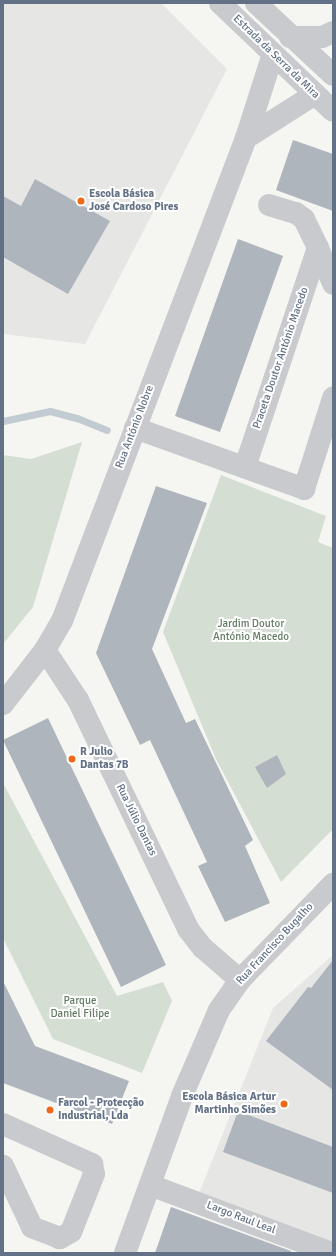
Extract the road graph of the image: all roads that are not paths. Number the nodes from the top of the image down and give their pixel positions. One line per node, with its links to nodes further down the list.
1 (220, 3): 5 (street, Estrada da Serra da Mira)
2 (256, 3): 4 (street)
3 (333, 32): 4 (street)
4 (290, 37): 6 (street)
5 (273, 54): 7 (street, Estrada da Serra da Mira); 9 (street, Rua António Nobre)
6 (333, 76)
7 (315, 94): 8 (street, Estrada da Serra da Mira); 9 (street)
8 (333, 111)
9 (246, 138): 14 (street, Rua António Nobre)
10 (269, 205): 11 (street)
11 (318, 248): 12 (street); 15 (street, Praceta Doutor António Macedo)
12 (333, 284)
13 (333, 398): 15 (street)
14 (135, 428): 15 (street); 16 (street, Rua António Nobre)
15 (245, 467)
16 (45, 650): 17 (street, Rua António Nobre); 19 (street, Rua Júlio Dantas)
17 (3, 704)
18 (333, 884): 19 (street, Rua Francisco Bugalho)
19 (240, 980): 22 (street, Rua Francisco Bugalho)
20 (3, 1124): 21 (street)
21 (3, 1166)
22 (150, 1186): 23 (street, Rua Francisco Bugalho); 24 (street, Largo Raul Leal)
23 (125, 1253)
24 (332, 1253)

